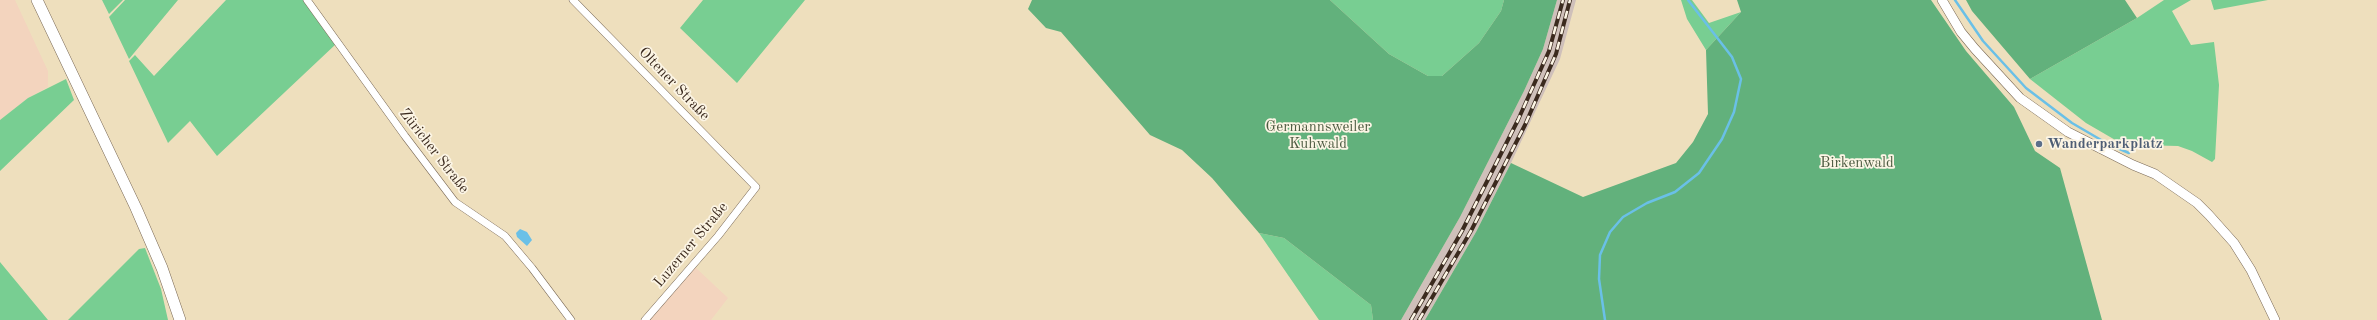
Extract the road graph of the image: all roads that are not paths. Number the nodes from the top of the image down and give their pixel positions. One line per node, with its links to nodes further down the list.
1 (37, 0): 6 (main road)
2 (307, 0): 7 (street, Züricher Straße)
3 (573, 0): 5 (street, Oltener Straße)
4 (1942, 0): 9 (street)
5 (756, 187): 8 (street, Luzerner Straße)
6 (180, 320)
7 (571, 320)
8 (645, 320)
9 (2276, 320)

